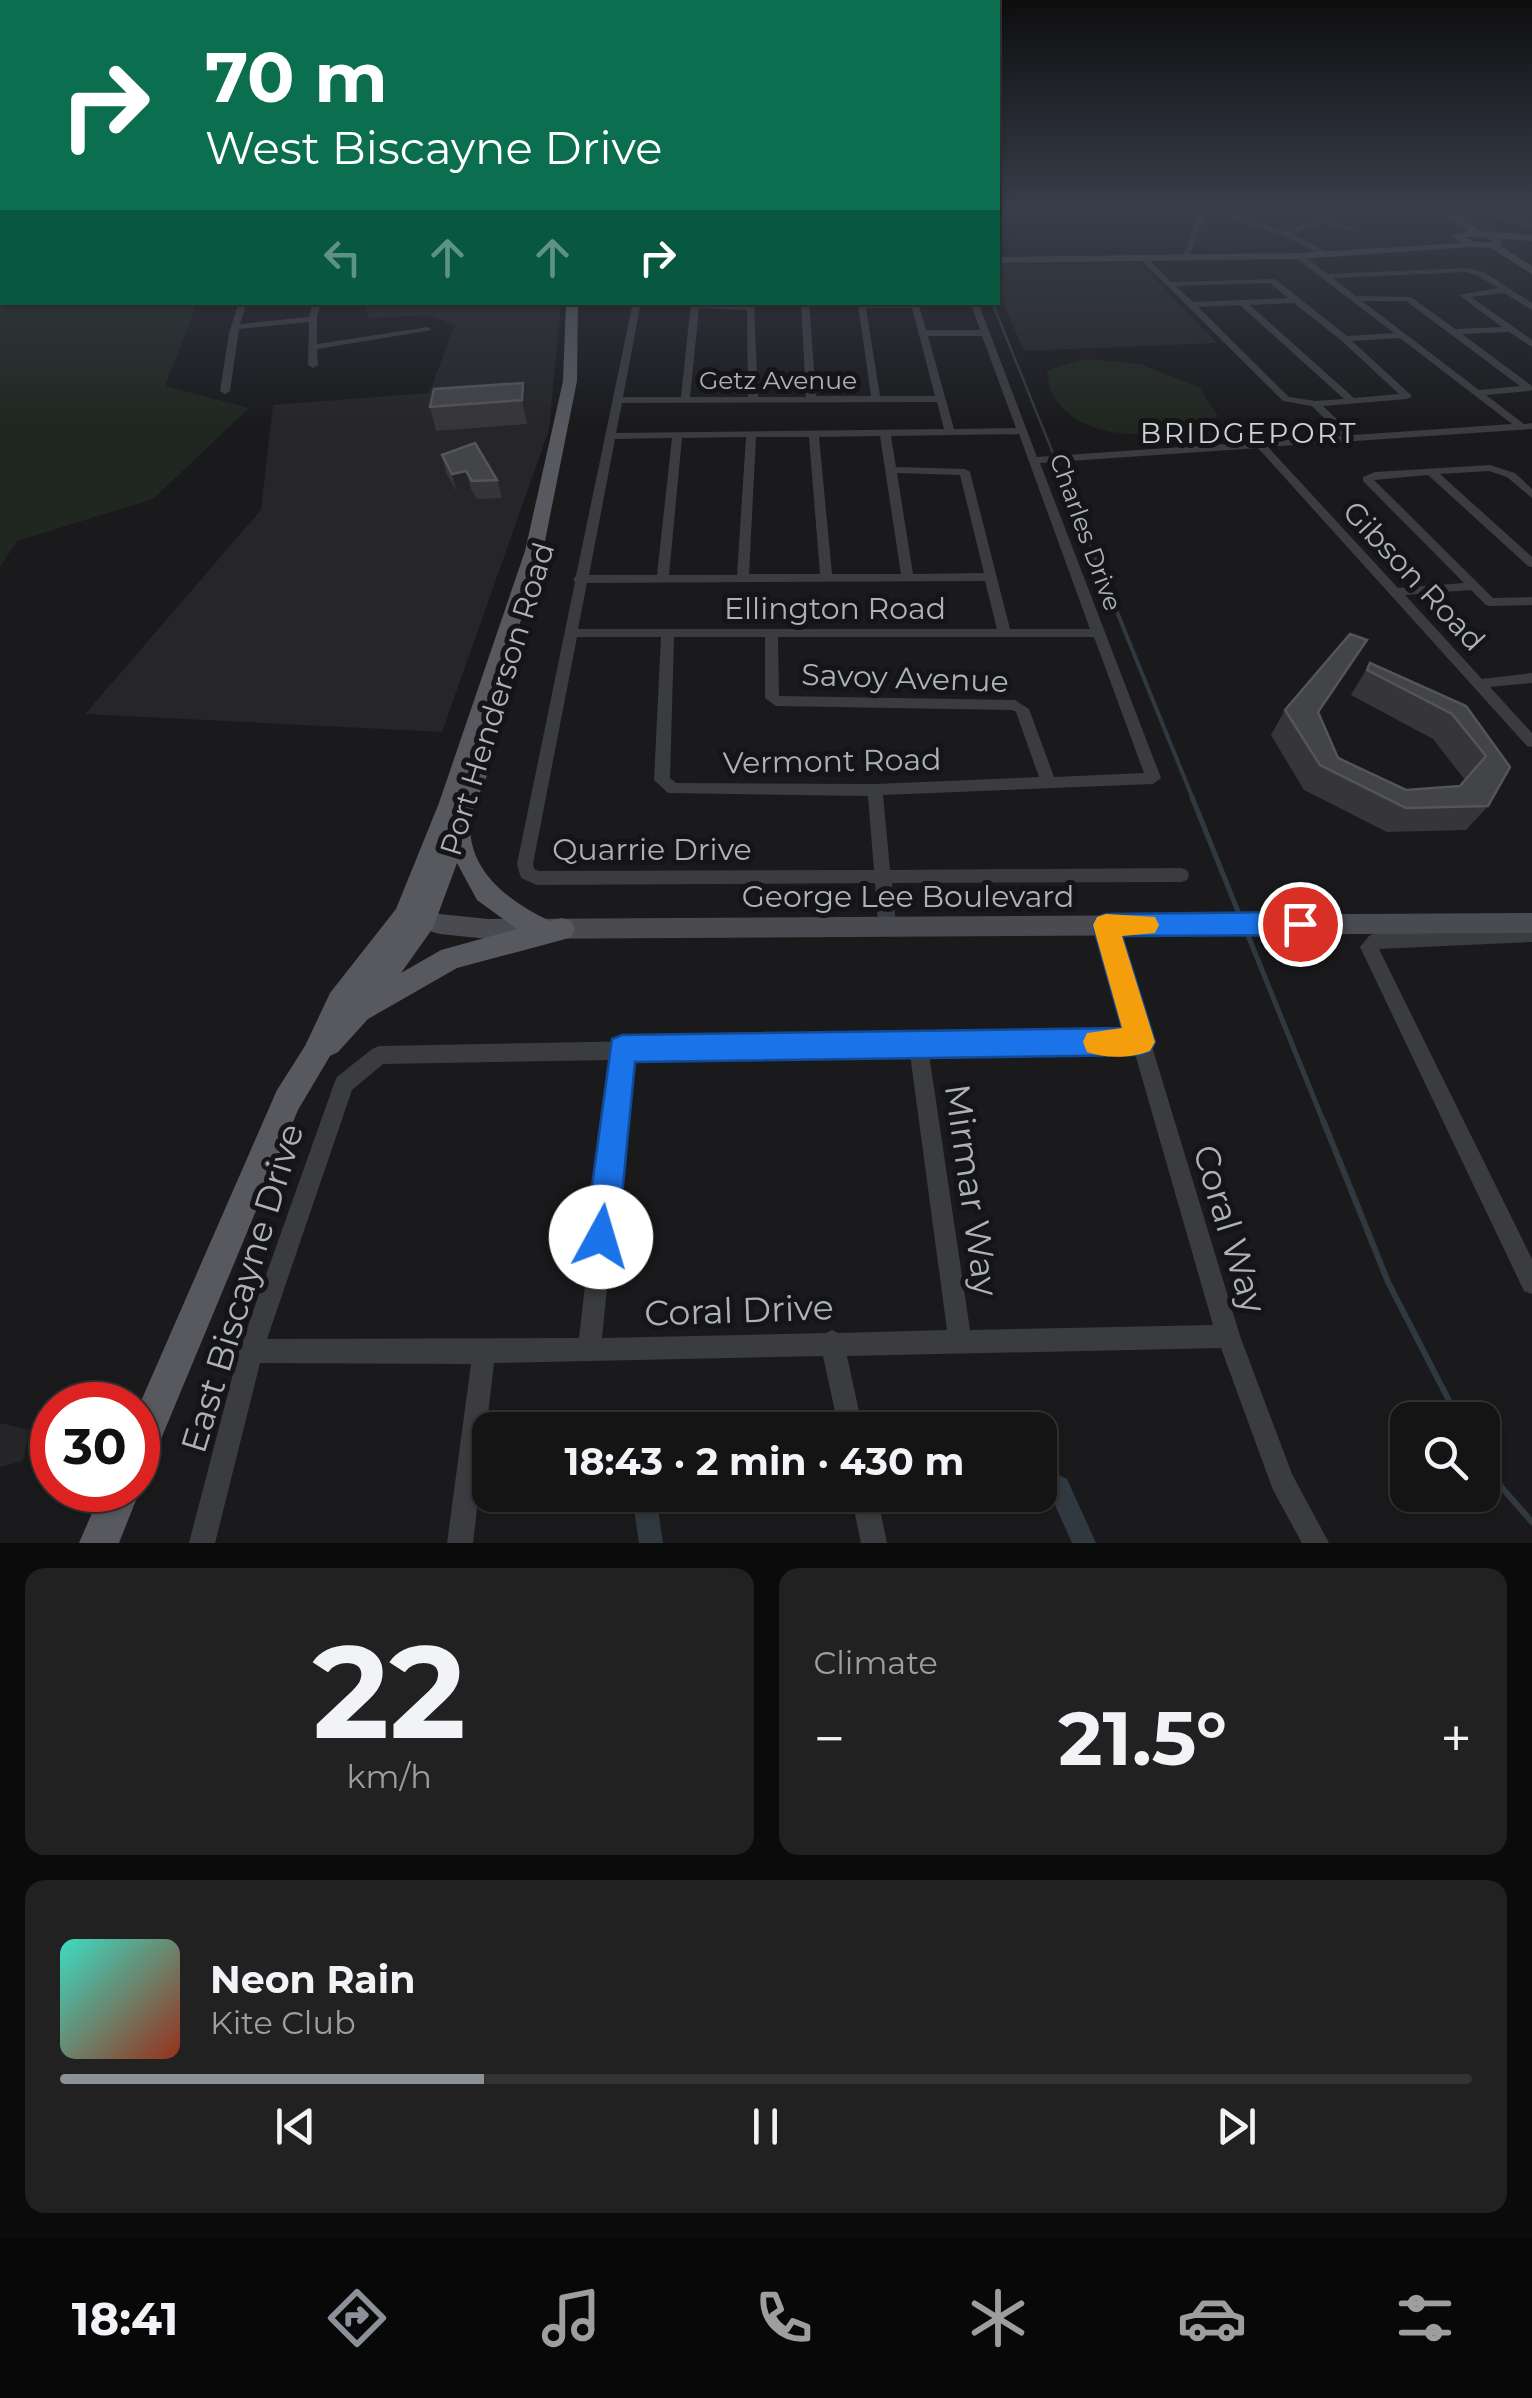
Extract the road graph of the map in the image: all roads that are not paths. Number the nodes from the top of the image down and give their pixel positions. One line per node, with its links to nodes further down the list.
1 (1188, 283): 5 (street)
2 (1270, 283): 8 (street)
3 (1334, 283): 7 (street)
4 (1492, 283): 6 (street)
5 (1169, 284): 21 (street)
6 (1506, 290): 22 (street); 25 (street)
7 (1353, 298): 27 (street); 30 (street)
8 (1296, 300): 9 (street); 31 (street)
9 (1243, 303): 21 (street); 43 (street)
10 (242, 305): 24 (street)
11 (316, 305): 23 (street)
12 (572, 305): 84 (main road, Port Henderson Road)
13 (581, 305): 81 (main road, Port Henderson Road)
14 (637, 305): 39 (street, Quarrie Drive)
15 (695, 305): 40 (street)
16 (709, 305): 41 (street)
17 (805, 305): 42 (street)
18 (888, 305): 37 (street)
19 (914, 305): 28 (street)
20 (975, 305): 29 (street, Charles Drive)
21 (1190, 305): 44 (street)
22 (1532, 307)
23 (313, 320): 24 (street); 33 (street)
24 (235, 328): 35 (street)
25 (1510, 329): 27 (street); 32 (street)
26 (428, 330): 33 (street)
27 (1455, 332): 36 (street)
28 (922, 333): 29 (street); 38 (street)
29 (986, 333): 46 (street, Charles Drive)
30 (1400, 336): 31 (street); 36 (street)
31 (1346, 339): 43 (street)
32 (1532, 344)
33 (314, 347): 34 (street)
34 (313, 365)
35 (225, 391)
36 (1475, 392): 45 (street)
37 (876, 399): 38 (street, Getz Avenue); 42 (street, Getz Avenue)
38 (940, 399): 48 (street)
39 (616, 400): 40 (street, Getz Avenue); 52 (street, Quarrie Drive)
40 (685, 400): 41 (street, Getz Avenue)
41 (753, 400): 42 (street, Getz Avenue)
42 (811, 400)
43 (1351, 400): 44 (street)
44 (1316, 404): 54 (street)
45 (1527, 427): 53 (street); 54 (street)
46 (1024, 431): 48 (street); 56 (street, Charles Drive)
47 (885, 432): 48 (street); 50 (street); 57 (street)
48 (950, 432)
49 (751, 434): 50 (street); 51 (street); 63 (street)
50 (814, 434): 64 (street)
51 (678, 435): 52 (street); 62 (street)
52 (608, 436): 66 (street, Quarrie Drive)
53 (1532, 436)
54 (1350, 438): 55 (street)
55 (1260, 442): 56 (street); 68 (street, Gibson Road)
56 (1036, 460): 72 (street, Charles Drive)
57 (891, 470): 61 (street); 65 (street)
58 (1431, 472): 59 (street); 60 (street); 67 (street)
59 (1532, 494)
60 (1532, 562)
61 (990, 577): 65 (street); 70 (street)
62 (664, 578): 63 (street); 66 (street)
63 (743, 578): 64 (street)
64 (826, 578): 65 (street)
65 (908, 578)
66 (580, 579): 71 (street, Quarrie Drive)
67 (1472, 586): 68 (street); 69 (street)
68 (1394, 592): 76 (street, Gibson Road)
69 (1532, 602)
70 (1004, 632): 72 (street, Ellington Road); 74 (street, Ellington Road)
71 (570, 633): 73 (street, Ellington Road); 82 (street, Quarrie Drive)
72 (1100, 633): 78 (street, Charles Drive)
73 (668, 634): 74 (street, Ellington Road); 80 (street, Vermont Road)
74 (771, 634): 79 (street, Savoy Avenue)
75 (1532, 678): 76 (street)
76 (1479, 684): 77 (street, Gibson Road)
77 (1532, 742)
78 (1153, 778): 79 (street, Vermont Road)
79 (1049, 783): 80 (street, Vermont Road)
80 (874, 790): 82 (street)
81 (458, 832): 84 (main road, Port Henderson Road); 88 (main road)
82 (882, 875): 83 (street, Quarrie Drive); 86 (street)
83 (1181, 875)
84 (415, 917): 88 (main road, George Lee Boulevard); 89 (main road, Port Henderson Road); 93 (main road, Port Henderson Road)
85 (1106, 925): 86 (main road, George Lee Boulevard); 87 (main road, George Lee Boulevard); 90 (street, Coral Way)
86 (887, 926): 88 (main road, George Lee Boulevard)
87 (1531, 928): 94 (street)
88 (552, 929): 89 (main road)
89 (353, 1018): 93 (main road, Port Henderson Road)
90 (1140, 1042): 91 (street); 95 (street, Coral Way)
91 (919, 1046): 92 (street); 97 (street, Mirmar Way)
92 (622, 1049): 98 (street); 99 (street, East Biscayne Drive)
93 (316, 1056): 101 (main road, Port Henderson Road)
94 (1532, 1283)
95 (1228, 1336): 97 (street, Coral Drive); 109 (street, Coral Way)
96 (832, 1342): 97 (street, Coral Drive); 98 (street, Coral Drive); 102 (street)
97 (960, 1342)
98 (589, 1350): 100 (street, Coral Drive)
99 (251, 1351): 100 (street, Coral Drive); 106 (street, East Biscayne Drive)
100 (484, 1352): 107 (street)
101 (160, 1398)
102 (846, 1412)
103 (112, 1512): 105 (main road)
104 (868, 1512): 108 (street)
105 (100, 1543)
106 (202, 1543)
107 (460, 1543)
108 (874, 1543)
109 (1316, 1543)

